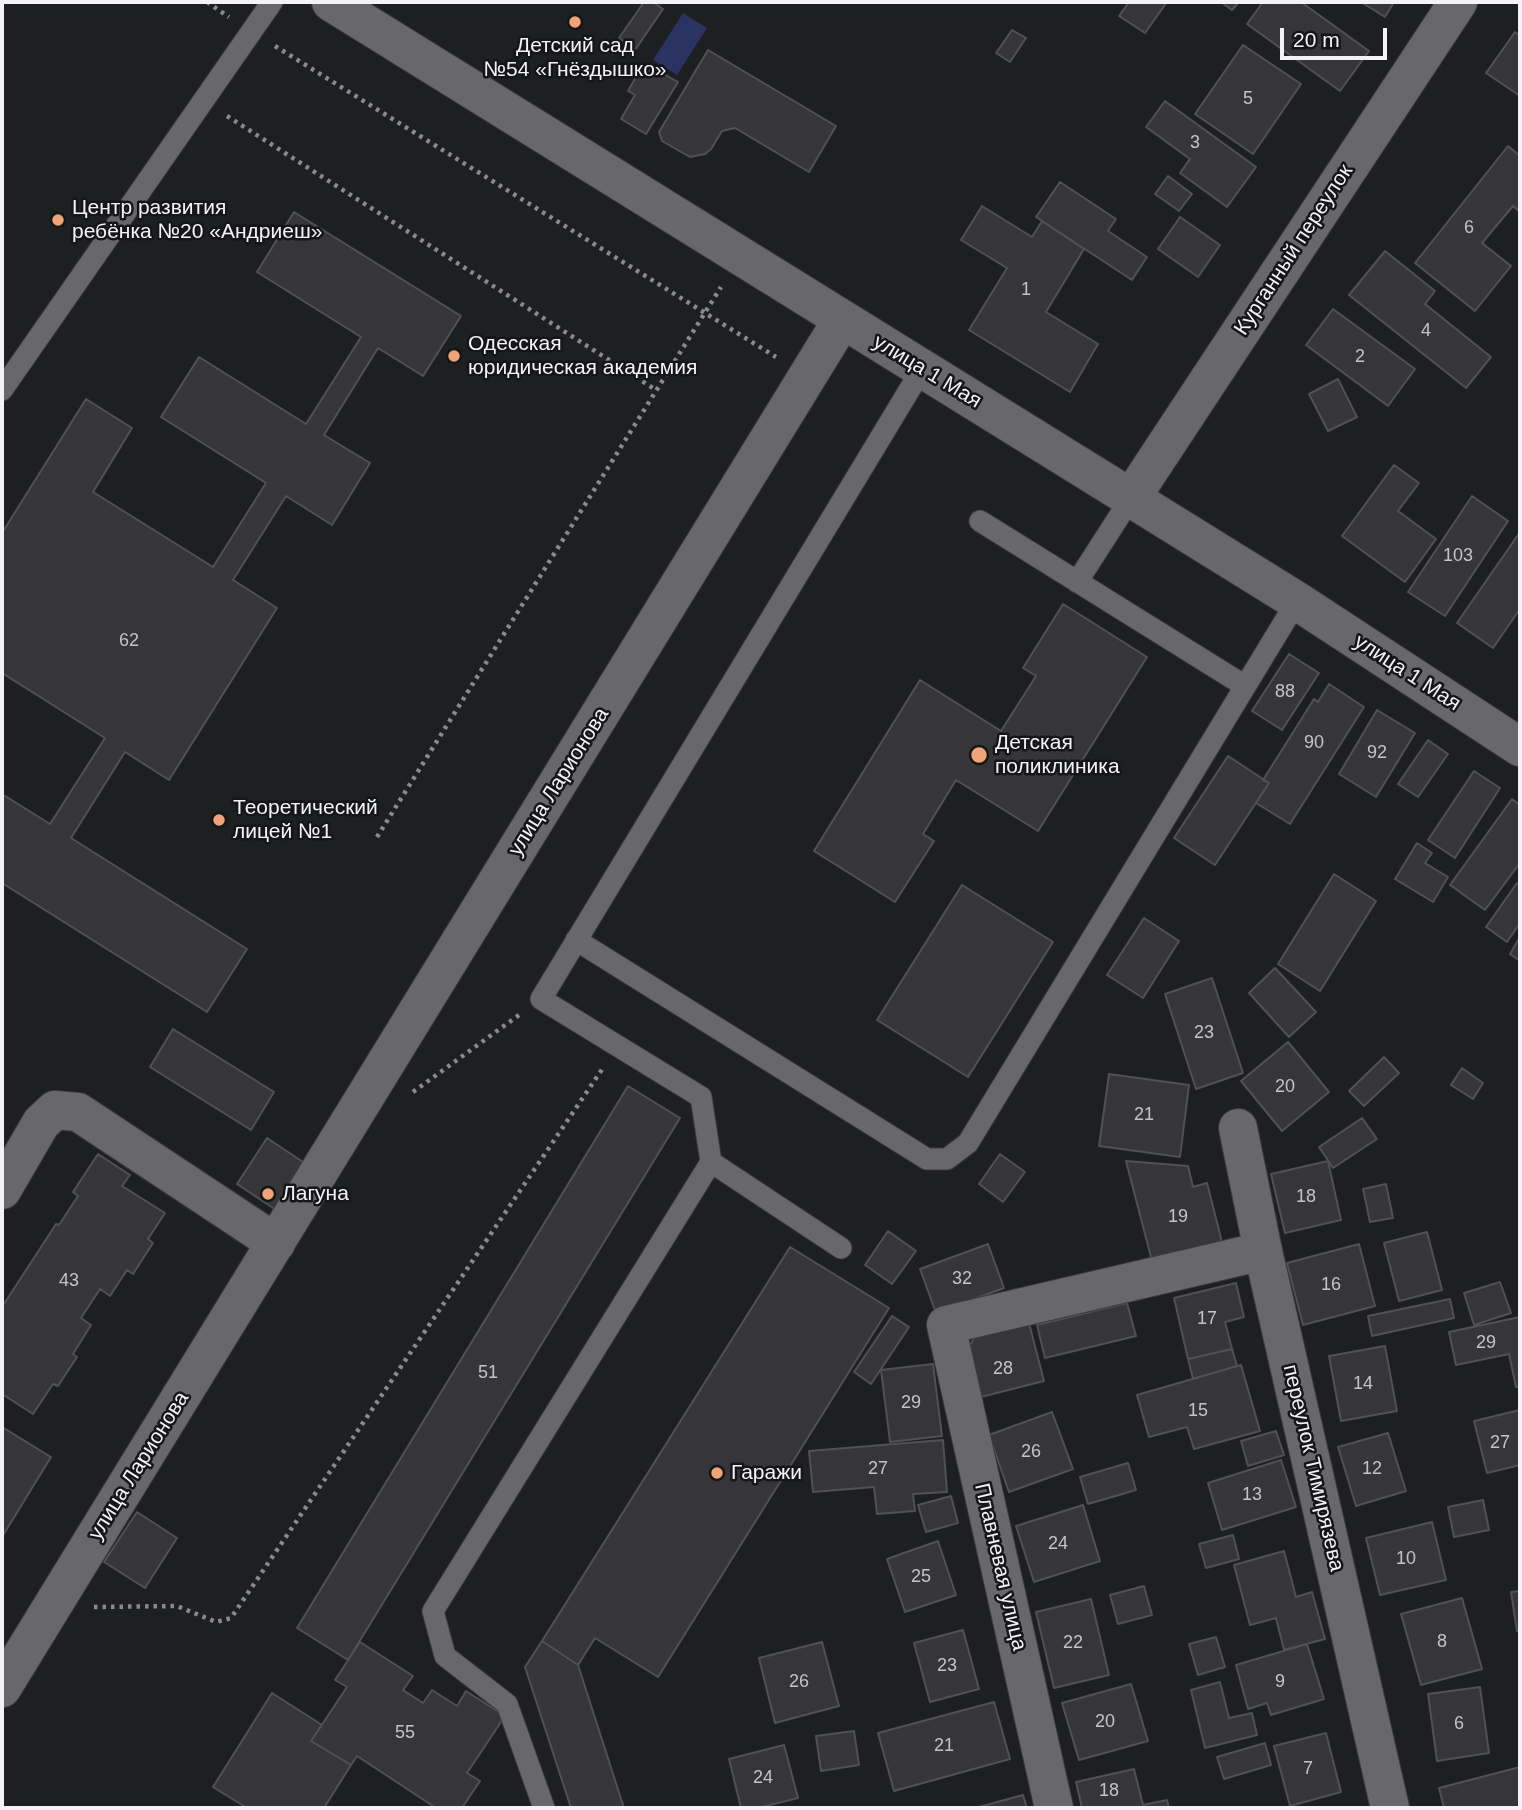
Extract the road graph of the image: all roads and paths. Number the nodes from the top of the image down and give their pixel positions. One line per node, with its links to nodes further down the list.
1 (207, 2): 5 (path)
2 (272, 2): 5 (lane)
3 (331, 2): 7 (street, улица 1 Мая)
4 (1458, 2): 14 (street, Курганный переулок)
5 (251, 31): 6 (lane); 8 (path)
6 (202, 101): 12 (lane); 13 (path)
7 (740, 256): 8 (path); 9 (street, улица 1 Мая)
8 (704, 313): 11 (path); 13 (path)
9 (842, 320): 10 (street, улица 1 Мая); 11 (street, улица Ларионова)
10 (922, 369): 14 (street, улица 1 Мая); 21 (lane)
11 (808, 377): 28 (street, улица Ларионова)
12 (2, 390)
13 (656, 390): 20 (path)
14 (1131, 498): 16 (lane); 17 (street, улица 1 Мая)
15 (980, 521): 16 (lane)
16 (1077, 582): 18 (lane)
17 (1297, 601): 18 (lane); 19 (street, улица 1 Мая)
18 (1245, 686): 21 (lane)
19 (1520, 747)
20 (377, 837)
21 (576, 940): 22 (lane)
22 (541, 999): 23 (lane); 24 (path)
23 (618, 1046): 26 (lane); 31 (path)
24 (410, 1095)
25 (1238, 1128): 30 (street, переулок Тимирязева)
26 (711, 1162): 29 (lane); 33 (lane)
27 (2, 1190): 28 (street)
28 (276, 1243): 31 (street, улица Ларионова)
29 (841, 1248)
30 (1264, 1251): 34 (street, Плавневая улица); 35 (street, переулок Тимирязева)
31 (52, 1608): 32 (street, улица Ларионова)
32 (2, 1688)
33 (544, 1808)
34 (1055, 1808)
35 (1391, 1808)

